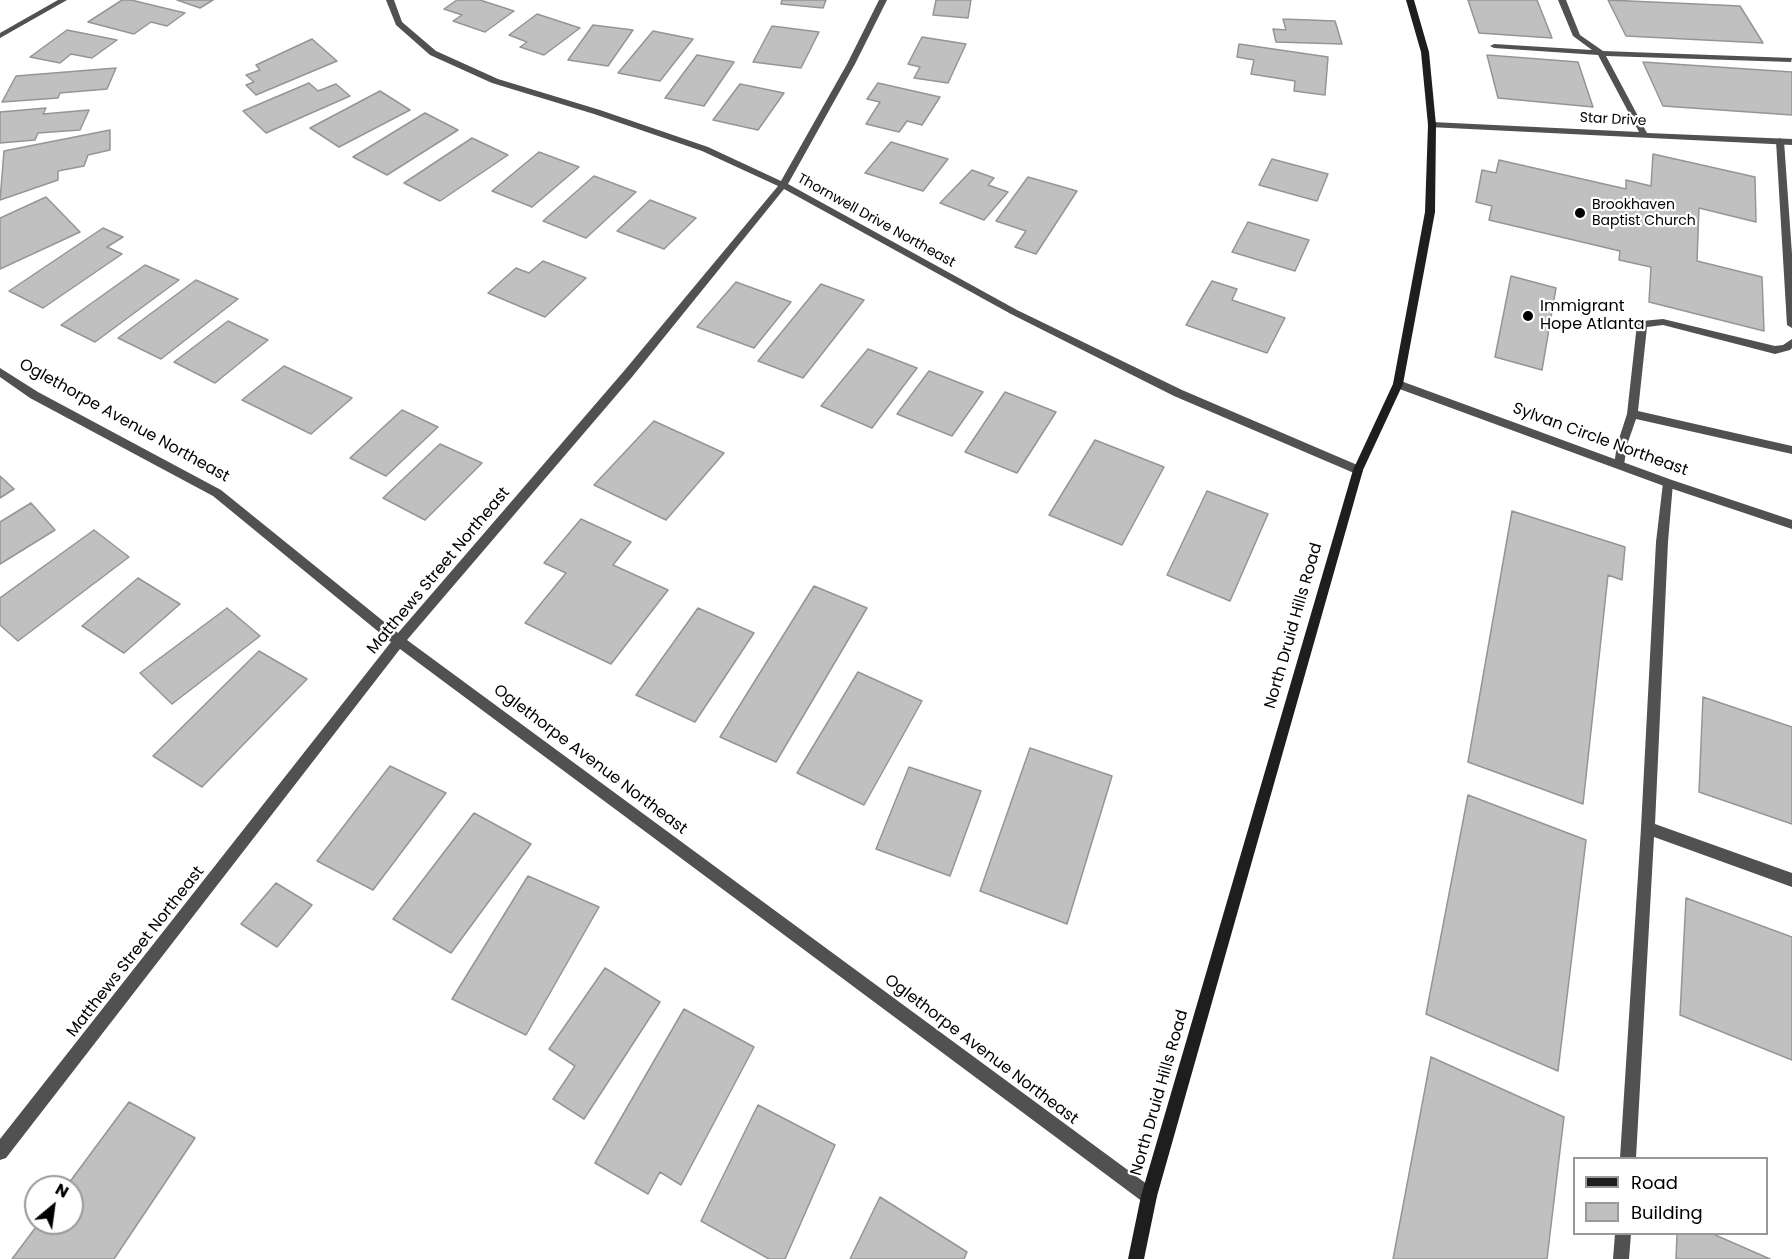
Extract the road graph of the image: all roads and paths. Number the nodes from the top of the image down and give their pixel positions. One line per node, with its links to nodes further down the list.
1 (63, 0): 6 (street)
2 (390, 0): 15 (street, Thornwell Drive Northeast)
3 (883, 0): 15 (street, Matthews Street Northeast)
4 (1410, 0): 10 (main road, North Druid Hills Road)
5 (1562, 0): 8 (street)
6 (0, 36)
7 (1494, 46): 8 (street)
8 (1601, 53): 9 (street); 11 (street)
9 (1791, 60)
10 (1432, 125): 11 (street, Star Drive); 19 (main road, North Druid Hills Road)
11 (1645, 136): 12 (street, Star Drive)
12 (1780, 141): 13 (street, Star Drive); 14 (street)
13 (1792, 142)
14 (1787, 171): 16 (street)
15 (783, 185): 23 (street, Thornwell Drive Northeast); 26 (street, Matthews Street Northeast)
16 (1792, 325)
17 (1792, 342): 20 (street)
18 (0, 372): 26 (street, Oglethorpe Avenue Northeast)
19 (1398, 384): 22 (street, Sylvan Circle Northeast); 23 (main road, North Druid Hills Road)
20 (1632, 414): 21 (street); 22 (street)
21 (1792, 450)
22 (1619, 465): 24 (street, Sylvan Circle Northeast)
23 (1358, 470): 31 (main road, North Druid Hills Road)
24 (1668, 483): 25 (street, Sylvan Circle Northeast); 27 (street)
25 (1792, 525)
26 (399, 641): 29 (street, Matthews Street Northeast); 31 (street, Oglethorpe Avenue Northeast)
27 (1648, 828): 28 (street); 30 (street)
28 (1792, 880)
29 (0, 1152)
30 (1628, 1157)
31 (1149, 1196): 33 (main road, North Druid Hills Road)
32 (1623, 1235): 34 (street)
33 (1136, 1259)
34 (1621, 1259)

